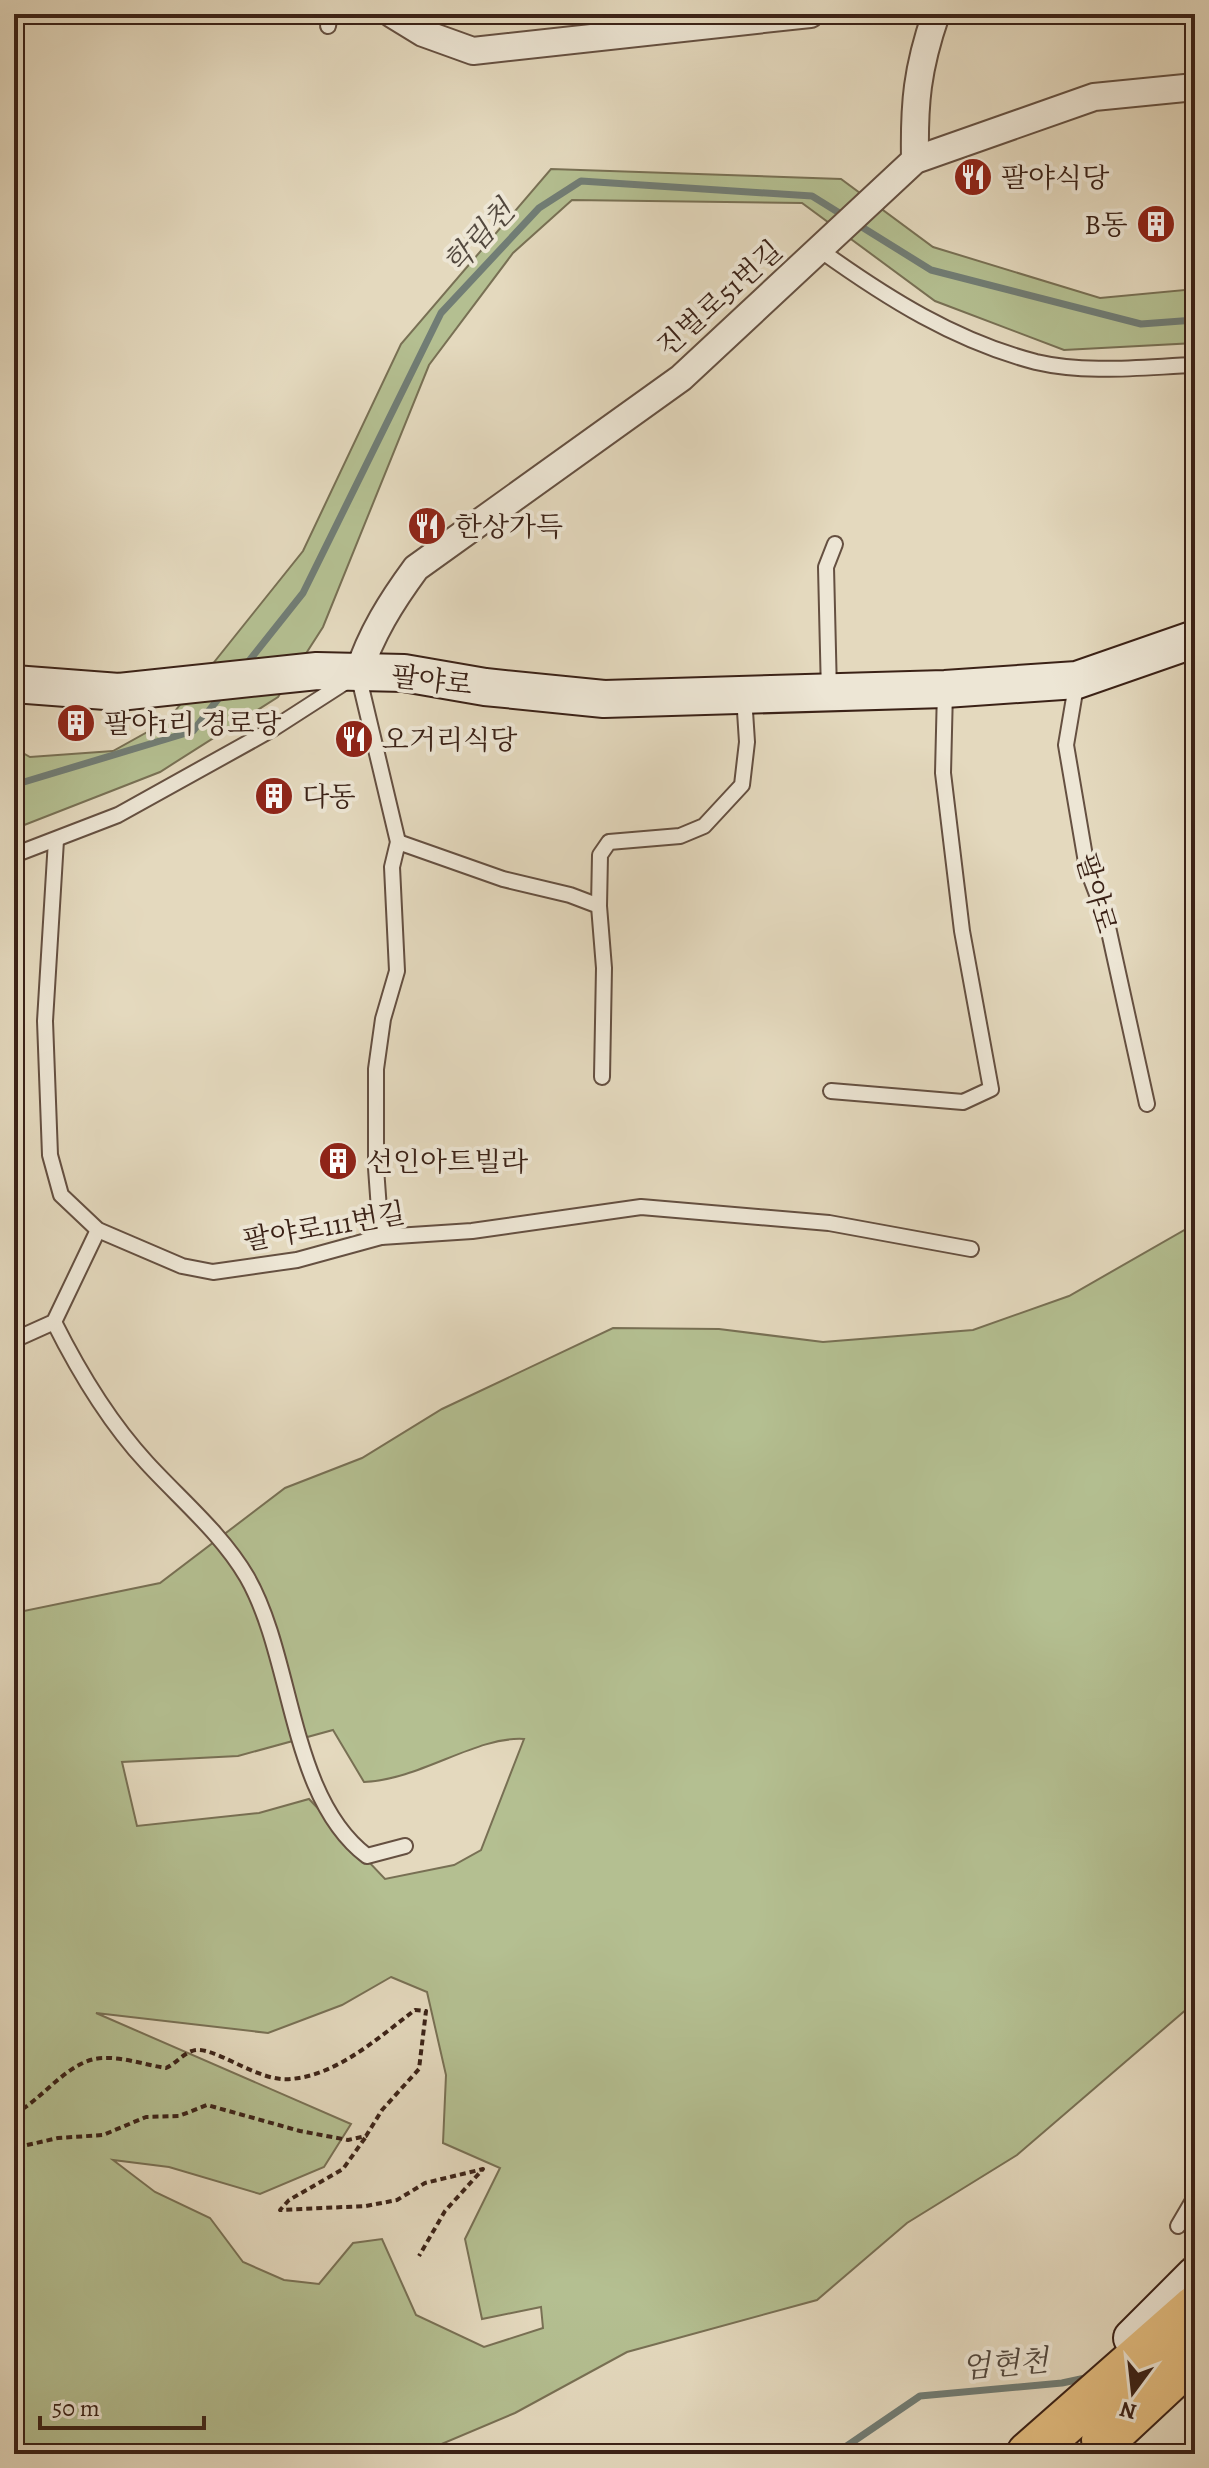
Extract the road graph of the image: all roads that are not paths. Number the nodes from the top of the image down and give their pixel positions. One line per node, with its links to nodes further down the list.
1 (392, 14): 2 (street)
2 (810, 14)
3 (935, 14): 5 (street)
4 (1195, 87): 5 (street, 진벌로51번길)
5 (915, 160): 6 (street, 진벌로51번길)
6 (825, 243): 7 (lane); 10 (street, 진벌로51번길)
7 (1195, 365)
8 (835, 544): 14 (lane)
9 (1195, 639): 11 (street, 팔야로)
10 (358, 674): 12 (street); 15 (street, 팔야로); 16 (lane); 17 (lane, 팔야로)
11 (1077, 680): 13 (street, 팔야로); 22 (lane, 팔야로)
12 (14, 684)
13 (945, 689): 14 (street, 팔야로); 21 (lane)
14 (829, 694): 15 (street, 팔야로)
15 (744, 696): 19 (lane)
16 (56, 840): 18 (lane); 23 (lane, 팔야로111번길)
17 (398, 842): 19 (lane); 24 (lane, 팔야로)
18 (14, 855)
19 (599, 906): 20 (lane)
20 (602, 1077)
21 (831, 1091)
22 (1147, 1104)
23 (98, 1230): 24 (lane, 팔야로111번길); 26 (lane)
24 (381, 1237): 25 (lane, 팔야로111번길)
25 (971, 1249)
26 (54, 1322): 27 (lane); 28 (lane)
27 (14, 1340)
28 (405, 1846)
29 (1195, 2197): 30 (lane)
30 (1178, 2226)
31 (1192, 2289): 35 (street); 36 (highway)
32 (1195, 2355): 34 (highway)
33 (1195, 2369): 34 (street)
34 (1104, 2440)
35 (1014, 2454)
36 (1029, 2454)

